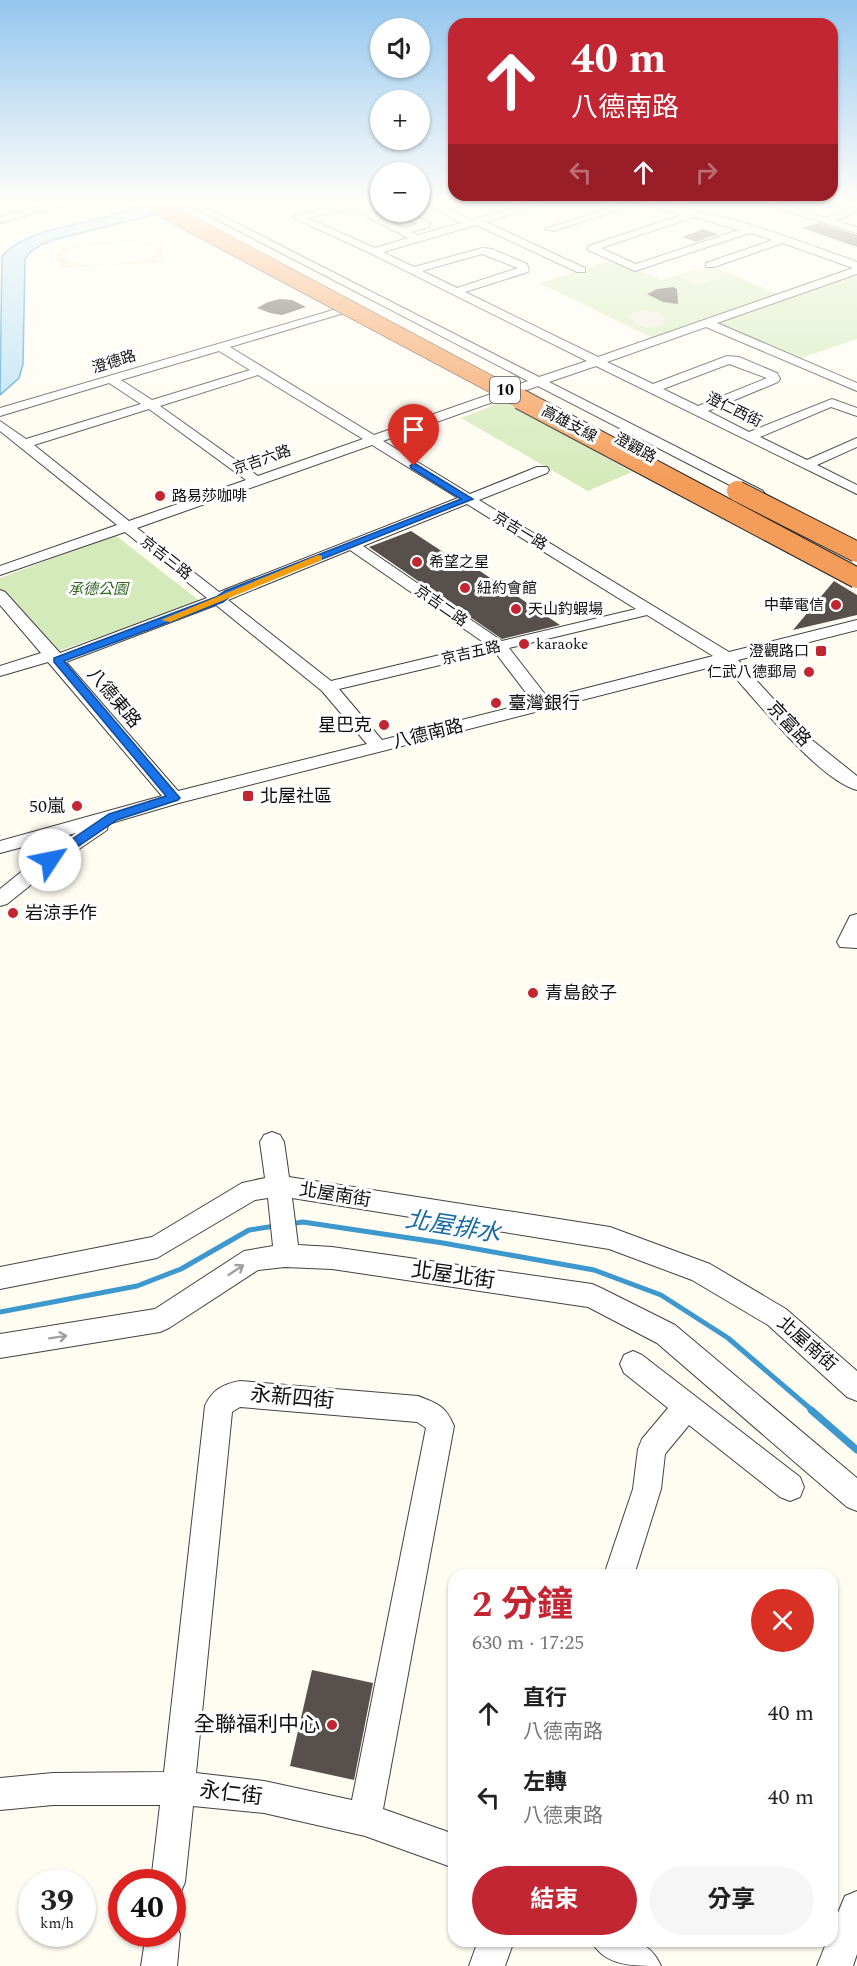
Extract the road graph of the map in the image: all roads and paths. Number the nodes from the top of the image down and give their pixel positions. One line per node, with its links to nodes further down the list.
1 (312, 296): 7 (street, 澄觀路)
2 (320, 296): 36 (highway, 高雄支線 / 10, bridge)
3 (353, 296): 34 (highway, 高雄支線 / 10, bridge)
4 (369, 296): 13 (street, 澄觀路)
5 (467, 296): 10 (street, 澄仁西街)
6 (779, 296): 8 (street, 京吉六路)
7 (340, 311): 9 (street, 澄德路); 16 (street, 澄觀路)
8 (705, 322): 10 (street, 京吉六路); 14 (street)
9 (220, 346): 11 (street, 京吉一路); 12 (street, 澄德路)
10 (597, 360): 13 (street, 京吉六路); 15 (street, 澄仁西街)
11 (258, 371): 17 (street); 23 (street, 京吉一路)
12 (111, 379): 17 (street); 19 (street, 澄德路)
13 (535, 381): 16 (street, 京吉六路); 33 (street, 澄觀路)
14 (857, 387)
15 (652, 389): 18 (street, 澄仁西街); 18 (street)
16 (501, 394): 23 (street, 京吉六路); 37 (street, 澄觀路)
17 (150, 404): 25 (street); 28 (street)
18 (697, 411): 22 (street, 澄仁西街)
19 (0, 412)
20 (857, 412): 22 (street)
21 (0, 425): 25 (street, 京吉三路)
22 (750, 436): 26 (street, 澄仁西街)
23 (372, 440): 28 (street, 京吉六路); 30 (street, 京吉一路)
24 (857, 442): 26 (street)
25 (25, 444): 31 (street, 京吉三路)
26 (809, 464): 29 (street, 澄仁西街)
27 (542, 470): 30 (street)
28 (255, 480): 31 (street, 京吉六路)
29 (857, 490)
30 (468, 499): 32 (street); 40 (street, 京吉一路)
31 (127, 527): 35 (street, 京吉六路); 39 (street, 京吉三路)
32 (352, 544): 39 (street); 42 (street, 京吉二路)
33 (857, 545)
34 (857, 552)
35 (0, 571)
36 (857, 578)
37 (857, 588)
38 (0, 596): 43 (street, 八德東路)
39 (219, 600): 43 (street); 46 (street, 京吉三路)
40 (650, 610): 42 (street, 京吉五路); 44 (street, 京吉一路)
41 (857, 625): 44 (street, 八德南路)
42 (499, 646): 46 (street, 京吉五路); 47 (street, 京吉二路)
43 (55, 658): 45 (street); 50 (street, 八德東路)
44 (727, 658): 47 (street, 八德南路); 49 (street, 京富路)
45 (0, 671)
46 (328, 687): 48 (street, 京吉三路)
47 (544, 704): 48 (street, 八德南路)
48 (378, 746): 50 (street, 八德南路)
49 (857, 784)
50 (174, 798): 51 (street, 八德南路)
51 (113, 817): 52 (street, 八德南路); 53 (street)
52 (0, 847)
53 (0, 899)
54 (857, 921): 55 (street)
55 (852, 941)
56 (272, 1142): 57 (street)
57 (280, 1194): 58 (street); 59 (street, 北屋南街); 62 (street, 北屋南街)
58 (285, 1248): 60 (street, 北屋北街, one-way to 58); 65 (street, 北屋北街)
59 (0, 1278)
60 (0, 1346)
61 (633, 1364): 63 (street)
62 (857, 1388)
63 (686, 1407): 64 (street); 66 (street)
64 (789, 1487)
65 (857, 1497)
66 (621, 1569)
67 (179, 1788): 68 (street, 永仁街); 69 (street, 永仁街); 69 (street, 永新四街); 71 (street, 永新四街)
68 (0, 1794)
69 (365, 1818): 70 (street, 永仁街)
70 (448, 1849)
71 (170, 1869)
72 (857, 1908): 79 (street)
73 (161, 1947): 76 (street)
74 (494, 1947): 77 (street)
75 (617, 1947): 78 (street)
76 (159, 1966)
77 (487, 1966)
78 (643, 1966)
79 (835, 1966)

